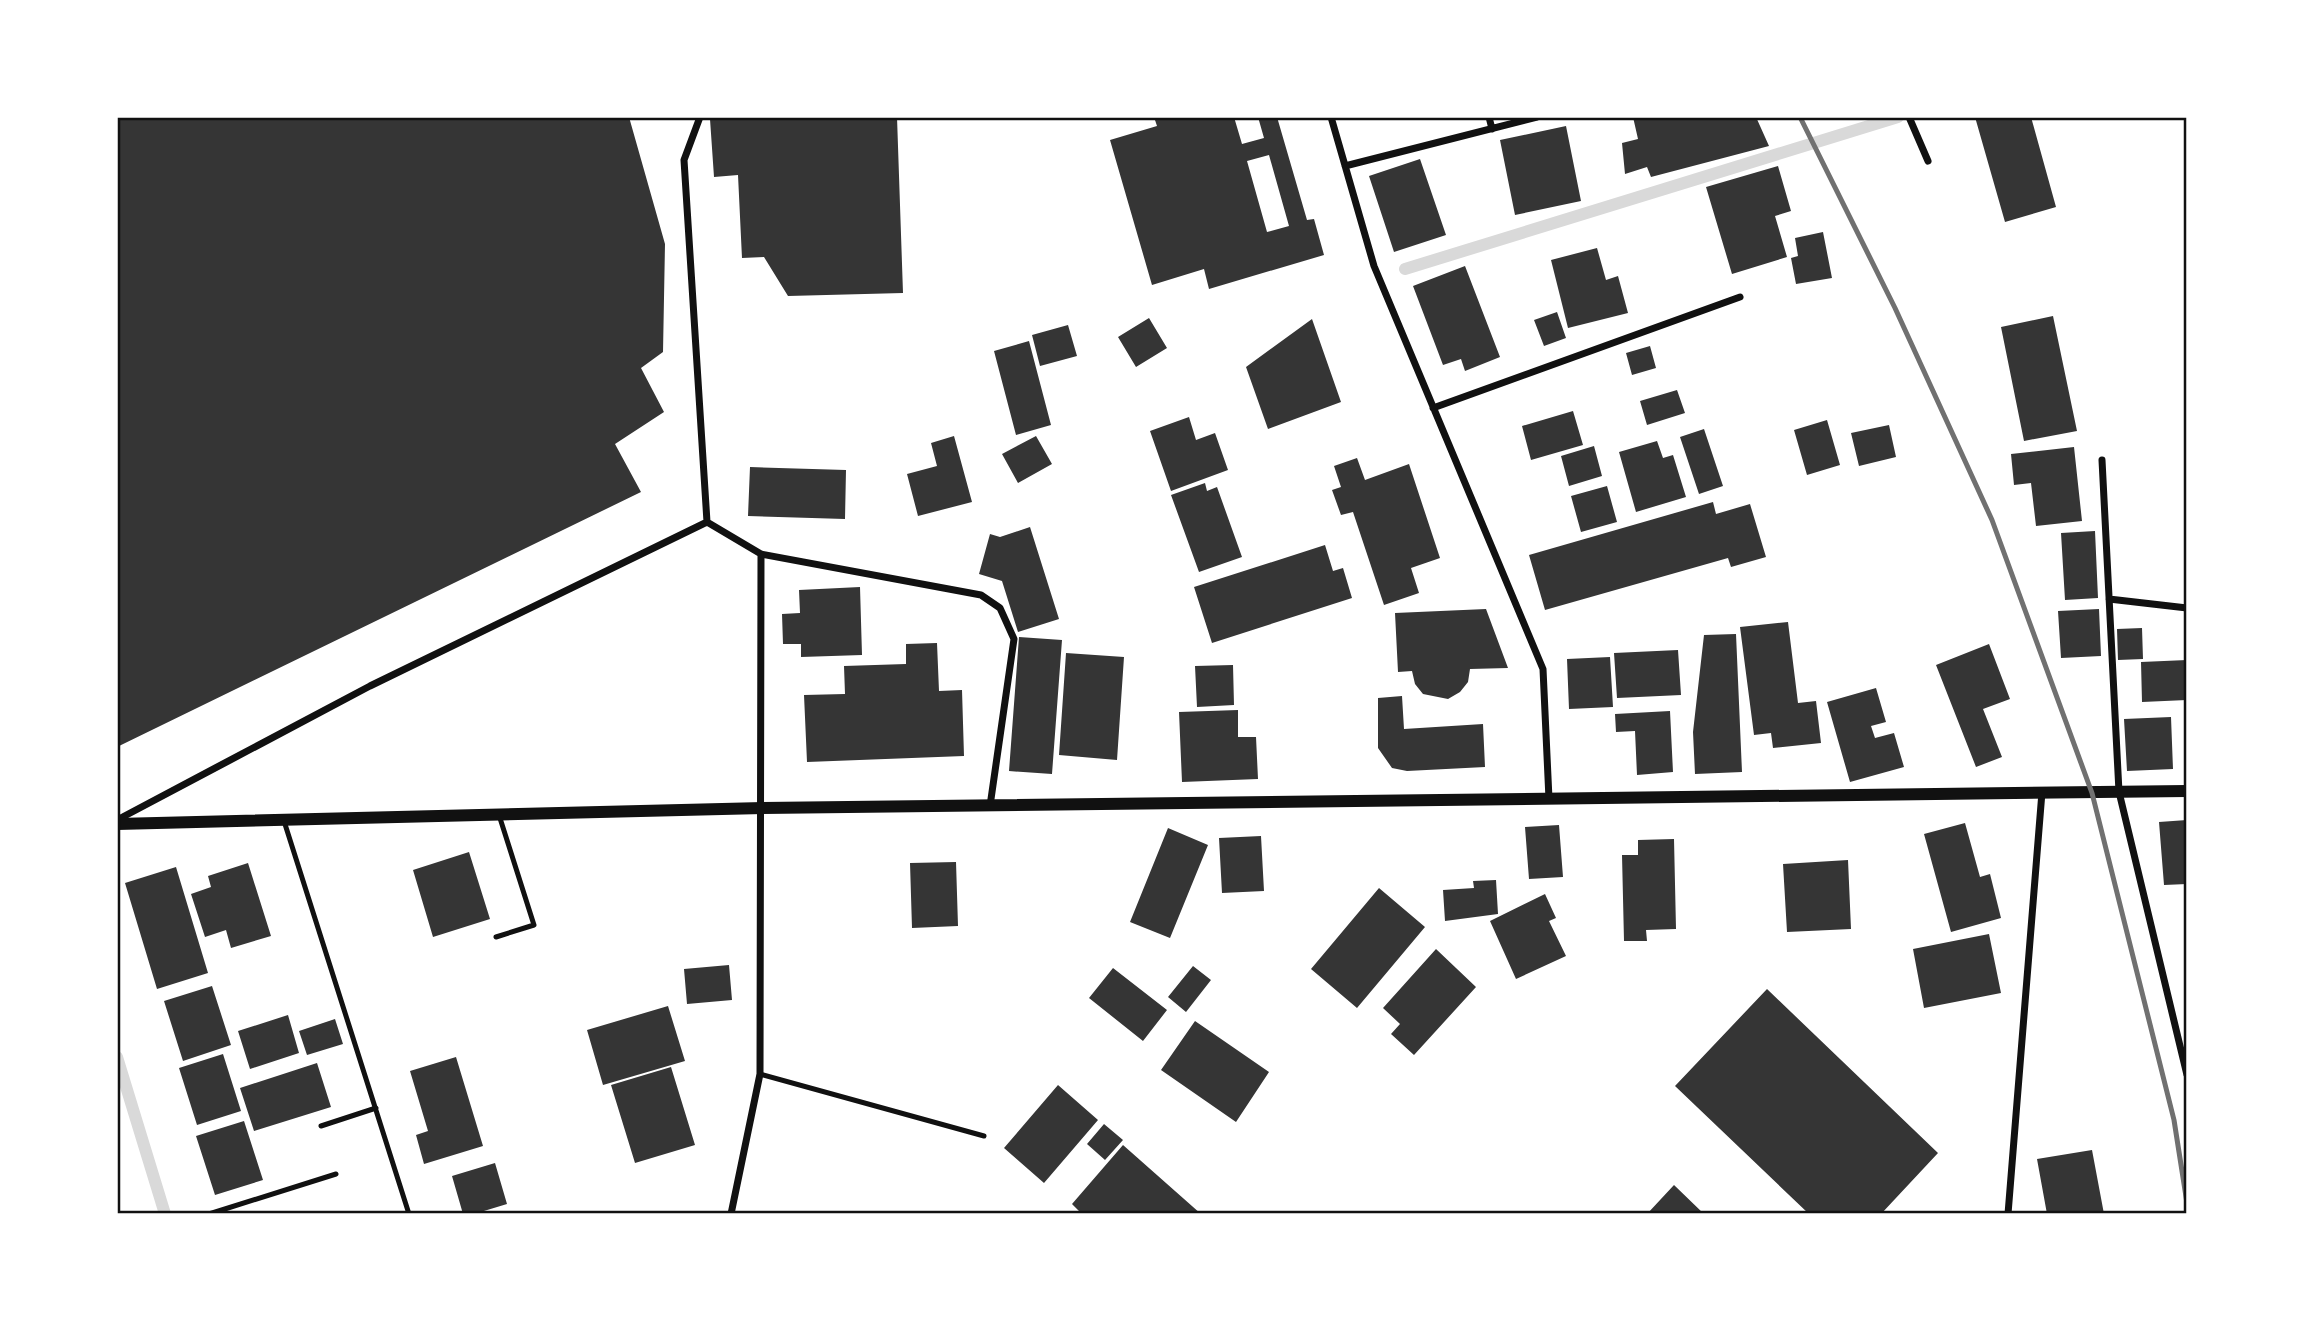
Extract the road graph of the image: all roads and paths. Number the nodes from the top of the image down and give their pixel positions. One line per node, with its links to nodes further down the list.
1 (700, 117): 12 (street)
2 (1331, 117): 8 (street)
3 (1489, 117): 6 (street)
4 (1537, 117): 6 (street)
5 (1909, 117): 7 (street)
6 (1492, 129): 8 (street)
7 (1928, 161)
8 (1345, 166): 10 (street)
9 (1740, 297): 10 (street)
10 (1433, 408): 19 (street)
11 (2102, 460): 14 (street)
12 (707, 522): 13 (street); 24 (street)
13 (761, 554): 20 (street); 21 (street)
14 (2109, 599): 15 (street); 18 (street)
15 (2187, 608)
16 (2187, 791): 18 (street)
17 (2042, 792): 18 (street); 19 (street); 35 (street)
18 (2119, 792): 27 (street)
19 (1549, 799): 20 (street)
20 (990, 807): 21 (street)
21 (763, 808): 22 (street); 26 (street)
22 (499, 815): 23 (street); 25 (lane)
23 (284, 821): 24 (street); 28 (lane)
24 (117, 822)
25 (496, 937)
26 (760, 1074): 30 (lane); 34 (street)
27 (2187, 1075)
28 (376, 1108): 29 (lane); 33 (lane)
29 (321, 1126)
30 (984, 1136)
31 (336, 1174): 32 (lane)
32 (209, 1214)
33 (409, 1214)
34 (731, 1214)
35 (2008, 1214)

